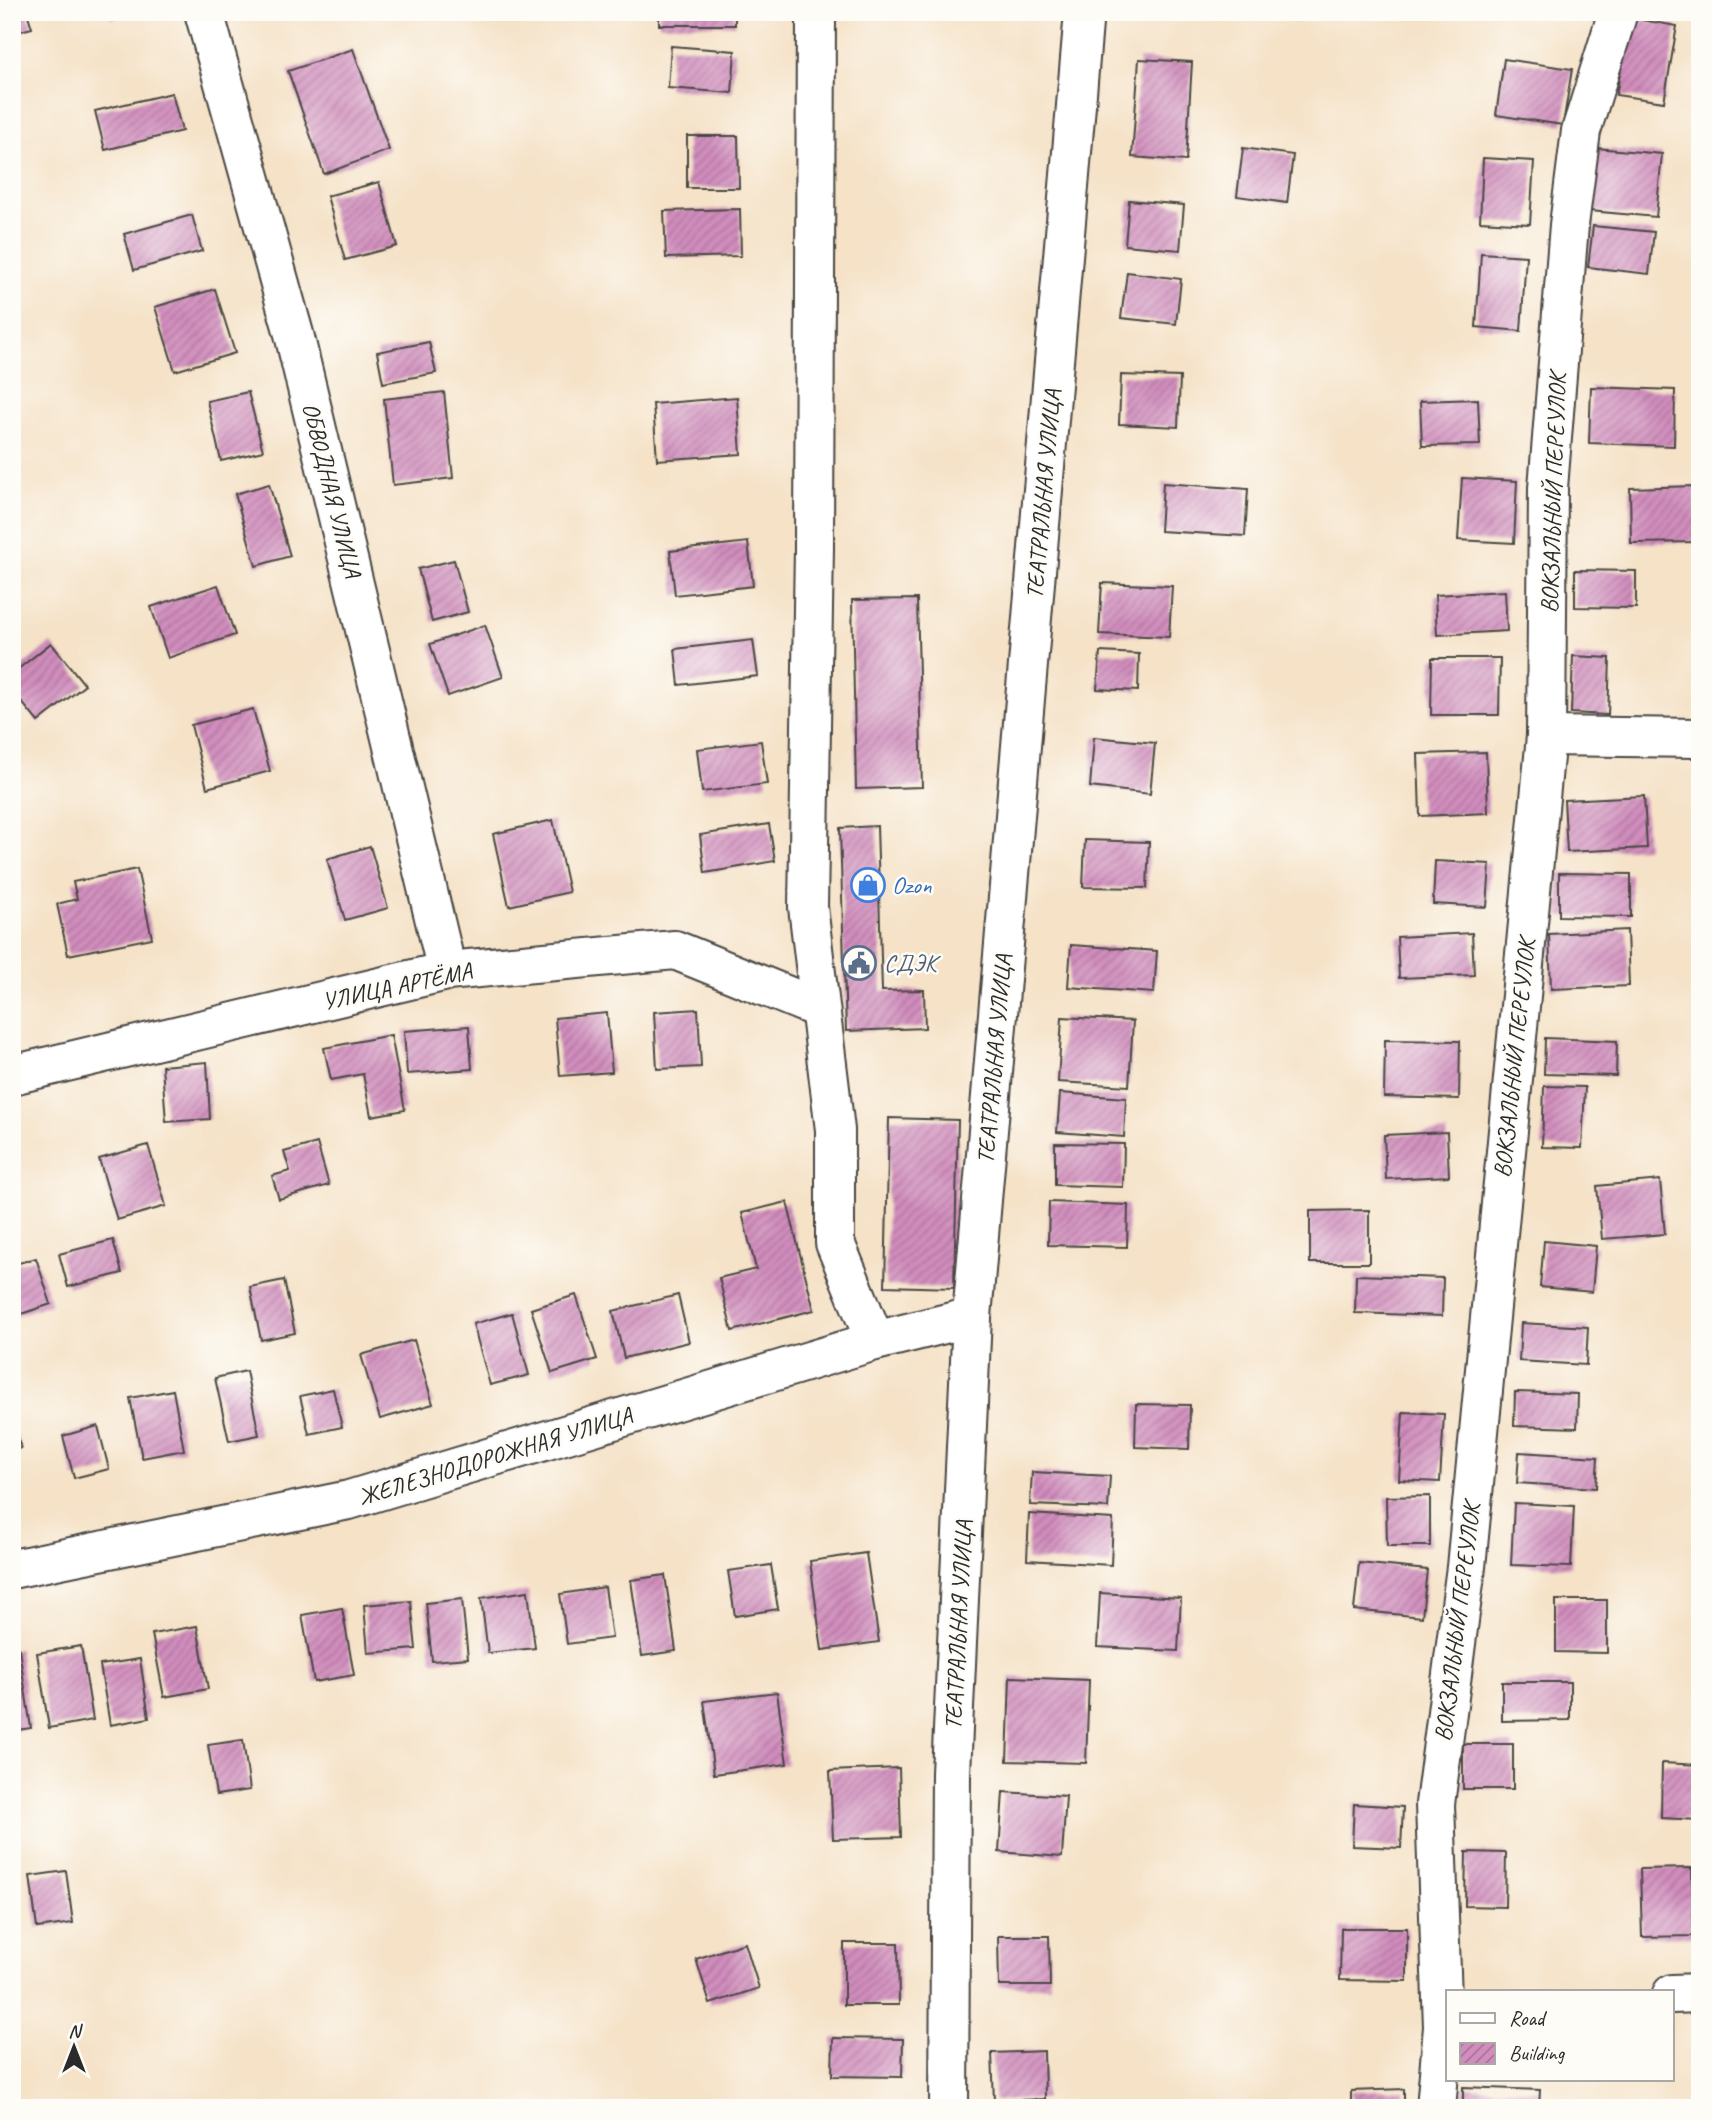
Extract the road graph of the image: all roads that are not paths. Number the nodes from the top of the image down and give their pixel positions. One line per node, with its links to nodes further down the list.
1 (204, 12): 7 (street, ОБВОДНАЯ УЛИЦА)
2 (816, 12): 8 (street)
3 (1084, 12): 10 (street, ТЕАТРАЛЬНАЯ УЛИЦА)
4 (1618, 12): 5 (street, ВОКЗАЛЬНЫЙ ПЕРЕУЛОК)
5 (1546, 736): 6 (street); 15 (street, ВОКЗАЛЬНЫЙ ПЕРЕУЛОК)
6 (1700, 738)
7 (447, 971): 8 (street, УЛИЦА АРТЁМА); 9 (street, УЛИЦА АРТЁМА)
8 (820, 1009): 11 (street)
9 (12, 1075)
10 (972, 1317): 11 (street, ЖЕЛЕЗНОДОРОЖНАЯ УЛИЦА); 16 (street, ТЕАТРАЛЬНАЯ УЛИЦА)
11 (875, 1341): 12 (street, ЖЕЛЕЗНОДОРОЖНАЯ УЛИЦА)
12 (12, 1569)
13 (1700, 1993): 14 (street)
14 (1674, 1994)
15 (1445, 2000): 17 (street, ВОКЗАЛЬНЫЙ ПЕРЕУЛОК)
16 (949, 2108)
17 (1436, 2108)

